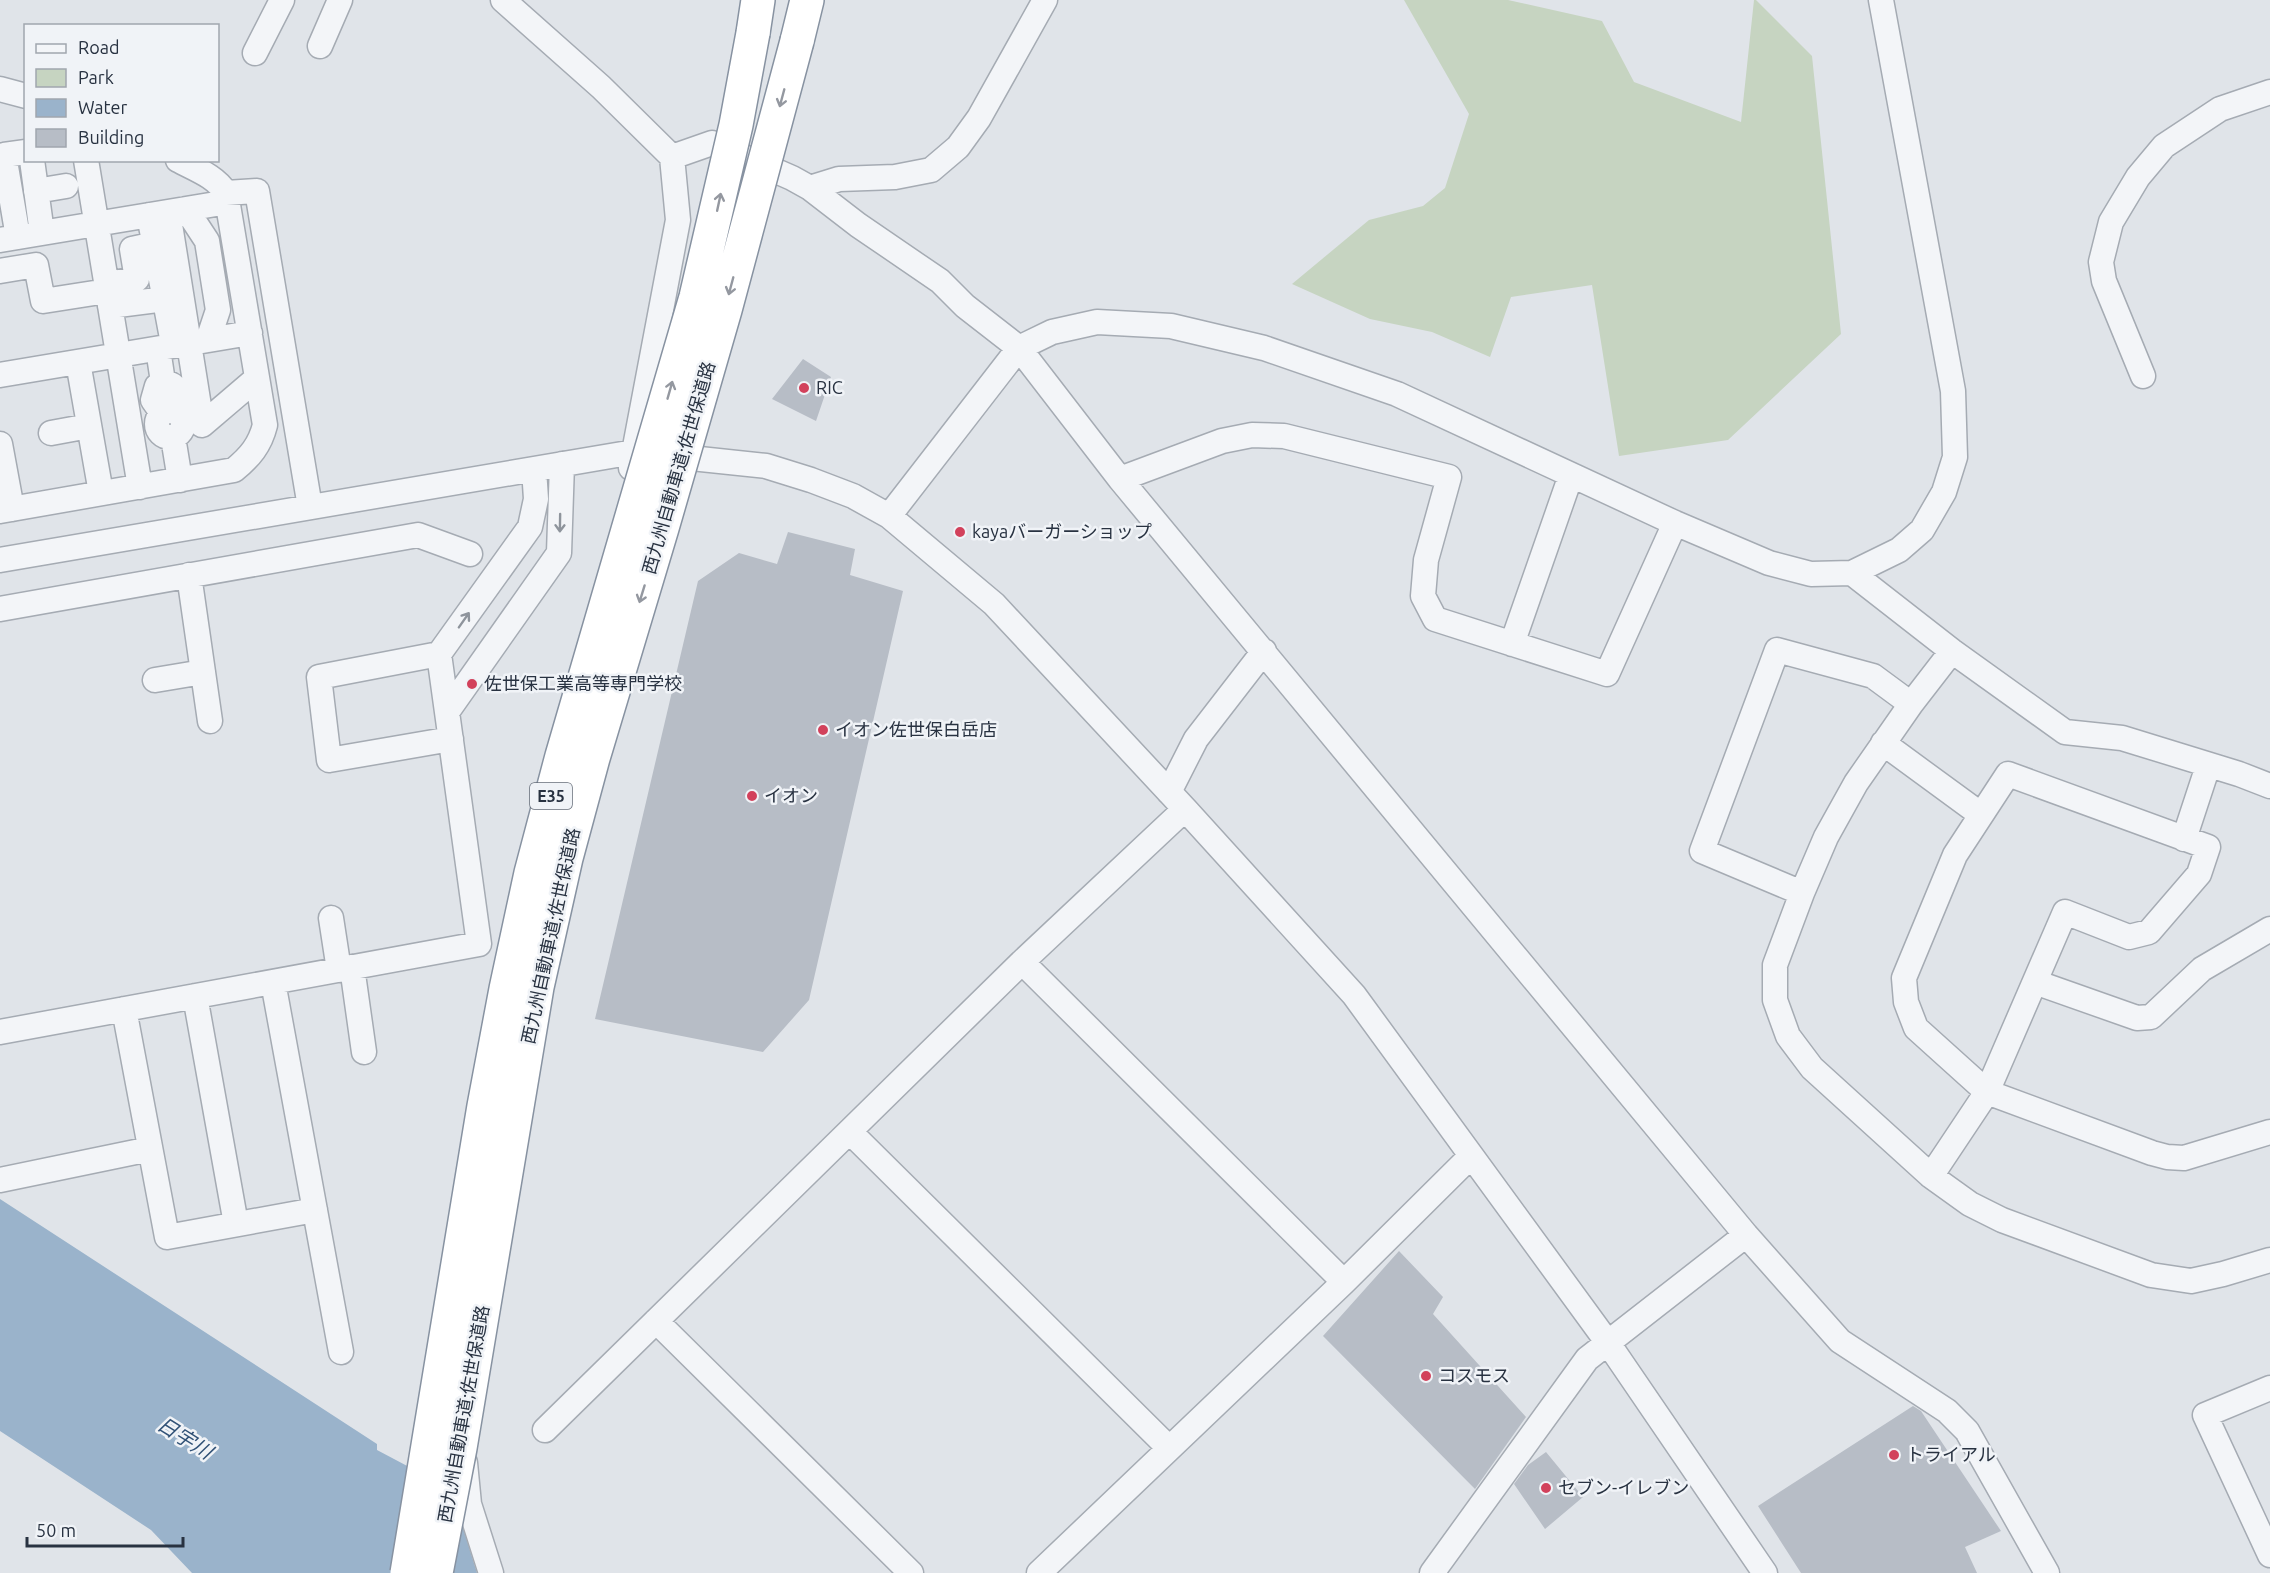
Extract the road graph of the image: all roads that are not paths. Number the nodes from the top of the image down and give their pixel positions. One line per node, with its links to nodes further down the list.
1 (282, 0): 9 (street)
2 (340, 0): 8 (street)
3 (503, 0): 14 (street)
4 (758, 0): 110 (highway, 西九州自動車道;佐世保道路 / E35, one-way to 4, bridge)
5 (807, 0): 112 (highway, 西九州自動車道;佐世保道路 / E35, one-way to 112, bridge)
6 (1045, 0): 19 (street)
7 (1881, 0): 60 (street)
8 (320, 46)
9 (255, 53)
10 (0, 89): 12 (street)
11 (2270, 92): 39 (street)
12 (24, 95)
13 (24, 152): 22 (street)
14 (672, 157): 19 (street); 46 (street)
15 (32, 162): 20 (street)
16 (86, 162): 24 (street)
17 (182, 162): 21 (street)
18 (66, 186): 20 (street)
19 (810, 188): 35 (street)
20 (36, 191): 25 (street)
21 (227, 198): 23 (street); 29 (street); 54 (street)
22 (6, 199): 26 (street)
23 (168, 212): 24 (street); 27 (street); 30 (street); 34 (street)
24 (96, 224): 25 (street); 31 (street)
25 (42, 233): 26 (street)
26 (9, 239)
27 (155, 244): 31 (street); 32 (street)
28 (0, 271): 31 (street)
29 (241, 281): 30 (street); 33 (street)
30 (214, 286): 34 (street)
31 (108, 294): 32 (street); 36 (street)
32 (165, 299): 34 (street)
33 (250, 333): 34 (street); 40 (street)
34 (182, 345): 36 (street); 40 (street); 41 (street)
35 (1019, 348): 49 (street); 50 (street); 56 (street)
36 (118, 355): 37 (street); 42 (street)
37 (78, 362): 38 (street); 43 (street)
38 (0, 375)
39 (2143, 376)
40 (257, 378): 51 (street)
41 (161, 397): 42 (street); 51 (street)
42 (126, 404): 52 (street)
43 (89, 426): 44 (street); 53 (street)
44 (51, 433)
45 (1, 451): 55 (street)
46 (634, 452): 47 (street); 56 (street); 105 (street)
47 (562, 464): 48 (street); 70 (street, one-way to 70)
48 (534, 469): 54 (street); 66 (street, one-way to 48)
49 (1570, 475): 57 (street); 63 (street)
50 (1120, 479): 63 (street); 64 (street)
51 (180, 480): 52 (street)
52 (140, 487): 53 (street)
53 (101, 494): 55 (street)
54 (310, 507): 59 (street)
55 (6, 510)
56 (889, 516): 76 (street)
57 (1675, 523): 60 (street); 63 (street)
58 (470, 554): 61 (street)
59 (0, 560)
60 (1852, 573): 65 (street)
61 (189, 575): 62 (street); 67 (street)
62 (0, 609)
63 (1512, 644)
64 (1264, 651): 76 (street); 99 (street)
65 (1952, 651): 69 (street); 74 (street)
66 (439, 654): 70 (street); 72 (street)
67 (203, 672): 68 (street); 71 (street)
68 (155, 680)
69 (1911, 704): 73 (street); 79 (street)
70 (447, 712): 72 (street)
71 (210, 721)
72 (451, 739): 83 (street)
73 (1883, 743): 77 (street); 79 (street)
74 (2208, 765): 75 (street); 78 (street)
75 (2270, 786)
76 (1177, 800): 82 (street); 94 (street)
77 (1980, 814): 78 (street); 90 (street)
78 (2184, 839): 85 (street)
79 (1802, 893): 95 (street)
80 (331, 918): 83 (street)
81 (2270, 929): 85 (street)
82 (1022, 962): 91 (street); 101 (street)
83 (345, 968): 84 (street); 89 (street)
84 (273, 982): 86 (street); 97 (street)
85 (2035, 982): 90 (street)
86 (195, 996): 87 (street); 98 (street)
87 (124, 1009): 88 (street); 93 (street)
88 (0, 1032)
89 (364, 1052)
90 (1987, 1092): 92 (street); 95 (street)
91 (850, 1132): 102 (street); 108 (street)
92 (2270, 1132)
93 (150, 1149): 96 (street); 98 (street)
94 (1471, 1156): 101 (street); 103 (street)
95 (1931, 1176): 100 (street)
96 (0, 1180)
97 (315, 1210): 98 (street); 104 (street)
98 (236, 1224)
99 (1746, 1235): 103 (street); 118 (street)
100 (2270, 1260)
101 (1344, 1282): 108 (street)
102 (656, 1321): 107 (street); 114 (street)
103 (1608, 1343): 116 (street); 117 (street)
104 (341, 1352)
105 (455, 1374): 111 (street); 113 (street)
106 (2270, 1388): 109 (street)
107 (545, 1430)
108 (1169, 1448): 115 (street)
109 (2270, 1555)
110 (407, 1573)
111 (423, 1573)
112 (436, 1573)
113 (490, 1573)
114 (911, 1573)
115 (1039, 1573)
116 (1432, 1573)
117 (1765, 1573)
118 (2047, 1573)

